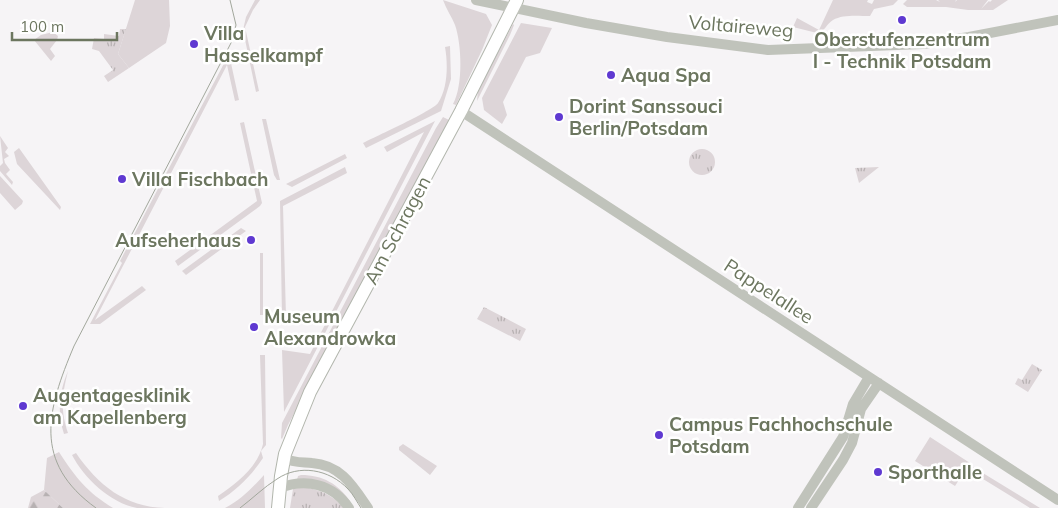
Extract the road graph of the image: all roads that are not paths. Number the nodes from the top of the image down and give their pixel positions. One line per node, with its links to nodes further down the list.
1 (476, 0): 2 (street, Voltaireweg)
2 (515, 4): 3 (street, Voltaireweg); 4 (main road, Am Schragen)
3 (1058, 20)
4 (461, 111): 5 (street, Pappelallee); 7 (main road, Am Schragen)
5 (870, 377): 6 (street, Pappelallee); 13 (street)
6 (879, 383): 9 (street, Pappelallee); 14 (street)
7 (284, 458): 8 (main road, Am Schragen); 12 (street)
8 (280, 488): 10 (main road, Am Schragen); 11 (street)
9 (1058, 500)
10 (278, 508)
11 (349, 508)
12 (368, 508)
13 (798, 508)
14 (811, 508)

